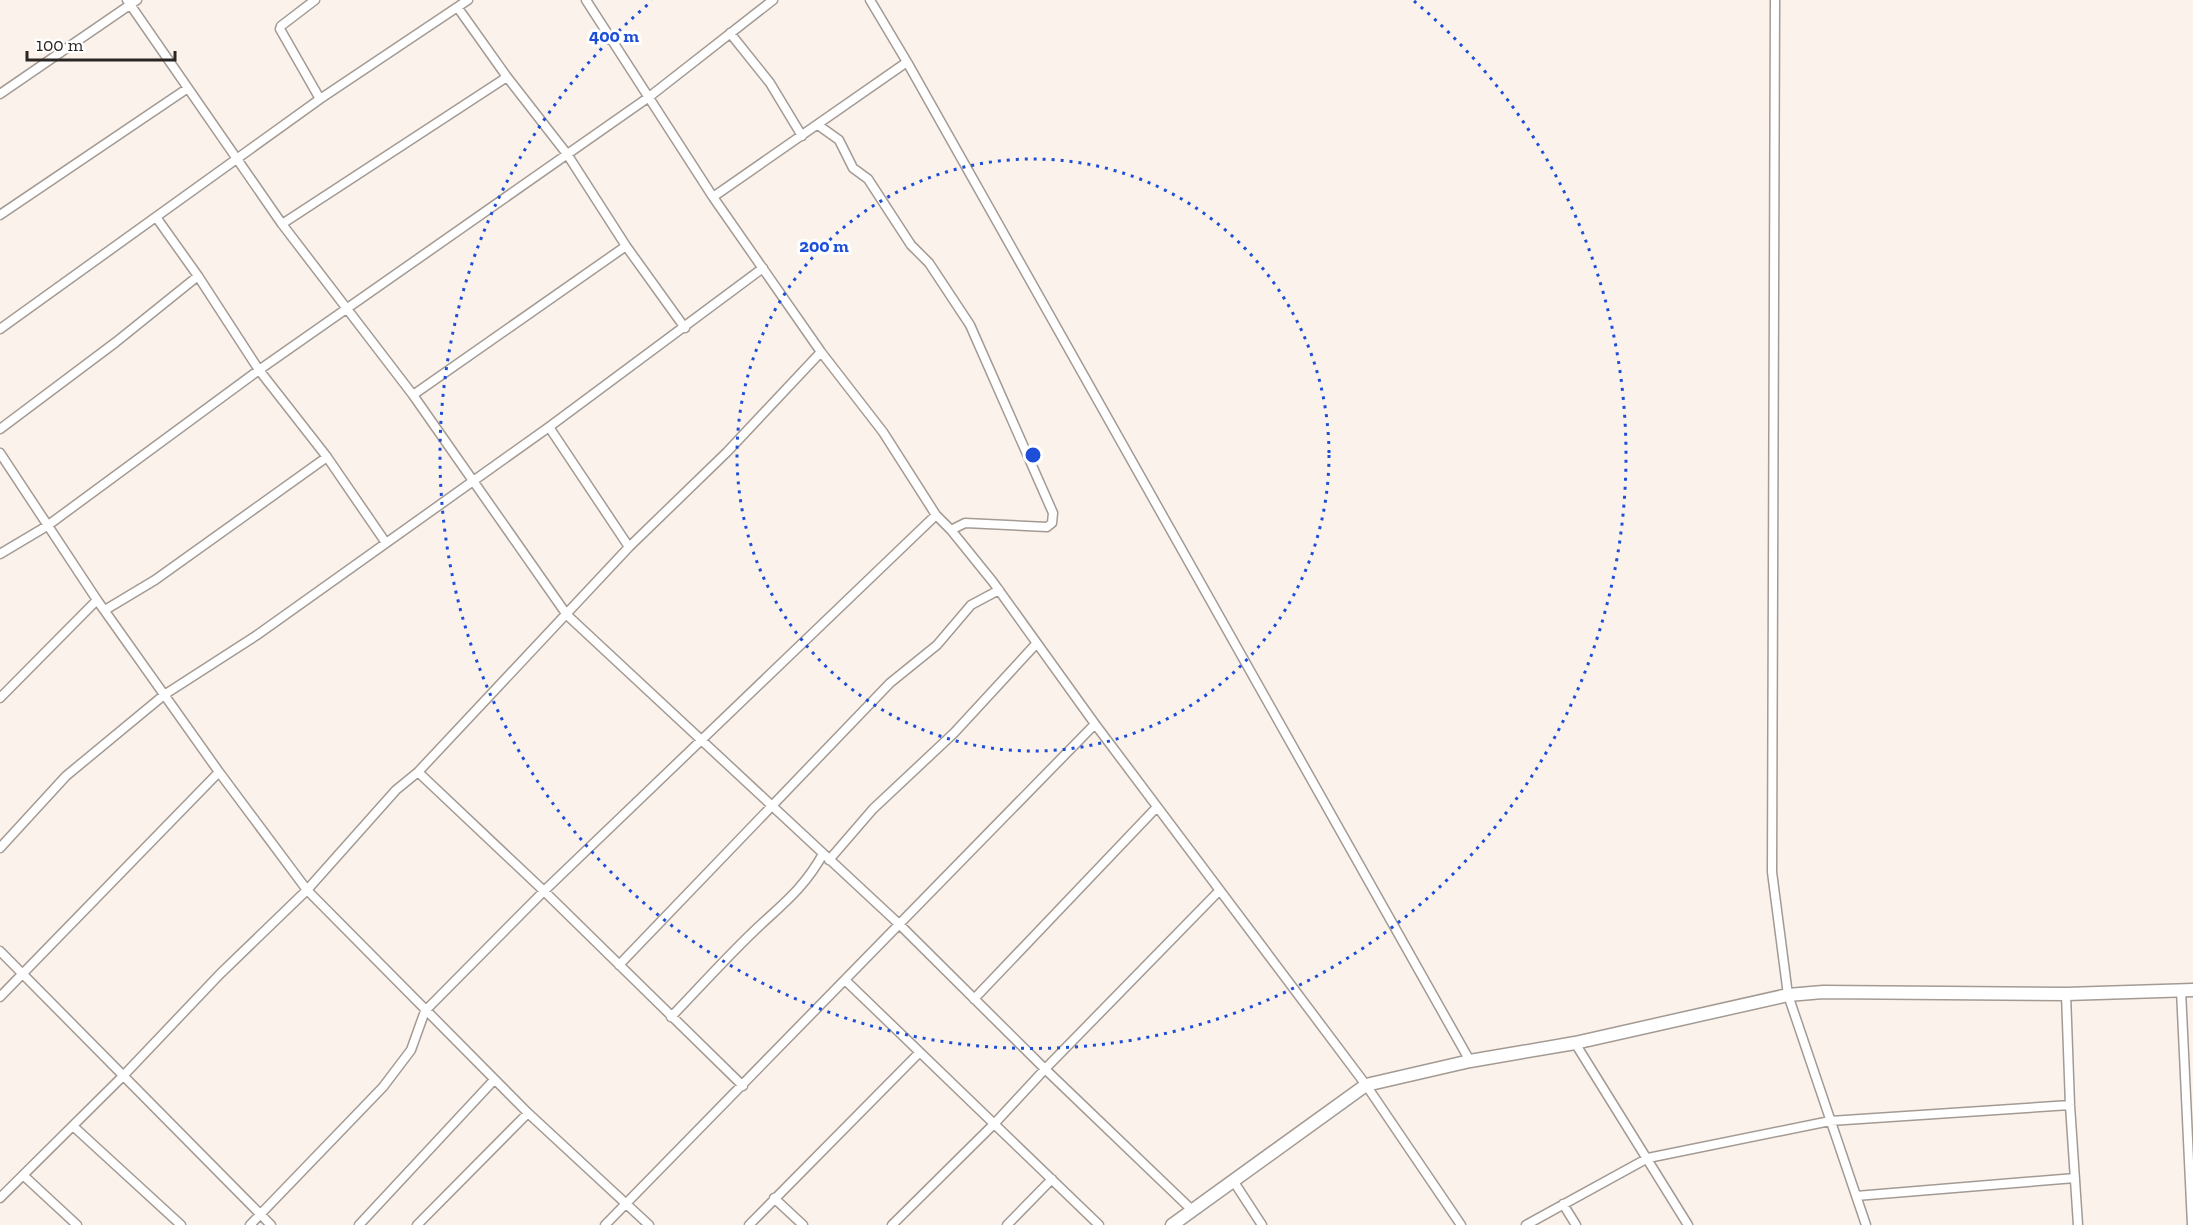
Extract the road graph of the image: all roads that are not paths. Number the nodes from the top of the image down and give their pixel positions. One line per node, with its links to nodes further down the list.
1 (315, 0): 15 (street)
2 (468, 0): 8 (street)
3 (586, 0): 14 (street)
4 (773, 0): 9 (street)
5 (870, 0): 10 (street)
6 (1775, 0): 69 (street)
7 (132, 1): 12 (street); 13 (street)
8 (458, 8): 11 (street); 15 (street)
9 (730, 33): 14 (street); 17 (street)
10 (907, 62): 16 (street); 76 (street)
11 (507, 77): 18 (street); 23 (street)
12 (188, 88): 19 (street); 21 (street)
13 (0, 94)
14 (649, 97): 18 (street); 20 (street)
15 (320, 99): 19 (street)
16 (818, 125): 17 (street); 40 (street)
17 (802, 136): 20 (street)
18 (567, 154): 24 (street); 27 (street)
19 (237, 159): 22 (street); 23 (street)
20 (713, 197): 25 (street)
21 (0, 215)
22 (156, 217): 26 (street); 29 (street)
23 (282, 224): 27 (street)
24 (626, 246): 28 (street); 32 (street)
25 (763, 268): 28 (street); 30 (street)
26 (198, 276): 31 (street); 34 (street)
27 (347, 309): 31 (street); 32 (street)
28 (685, 328): 33 (street)
29 (0, 329)
30 (821, 352): 38 (street); 42 (street)
31 (259, 370): 36 (street); 39 (street)
32 (413, 395): 37 (street)
33 (549, 427): 37 (street); 42 (street)
34 (0, 429)
35 (0, 453): 39 (street)
36 (327, 457): 41 (street); 46 (street)
37 (474, 479): 41 (street); 47 (street)
38 (936, 515): 40 (street); 52 (street)
39 (47, 526): 43 (street); 45 (street)
40 (951, 530): 44 (street)
41 (386, 543): 49 (street)
42 (629, 547): 47 (street)
43 (0, 554)
44 (999, 590): 48 (street); 55 (street)
45 (97, 600): 46 (street); 50 (street)
46 (105, 610): 49 (street)
47 (567, 615): 52 (street); 54 (street)
48 (1036, 644): 51 (street); 58 (street)
49 (164, 694): 53 (street); 57 (street)
50 (0, 698)
51 (1095, 724): 56 (street); 62 (street)
52 (701, 741): 55 (street); 60 (street)
53 (219, 772): 59 (street); 65 (street)
54 (418, 772): 59 (street); 60 (street)
55 (770, 806): 58 (street); 64 (street)
56 (1157, 807): 61 (street); 71 (street)
57 (0, 848)
58 (826, 857): 62 (street); 73 (street)
59 (307, 890): 72 (street); 78 (street)
60 (544, 891): 64 (street); 72 (street)
61 (1219, 891): 77 (street); 80 (street)
62 (899, 924): 66 (street); 71 (street)
63 (0, 951): 65 (street)
64 (619, 965): 73 (street)
65 (24, 974): 70 (street); 78 (street)
66 (845, 980): 75 (street); 81 (street)
67 (2187, 990): 68 (street); 120 (street)
68 (2066, 994): 69 (street); 82 (street)
69 (1788, 995): 74 (street); 84 (street)
70 (0, 997)
71 (974, 999): 77 (street)
72 (425, 1011): 79 (street); 98 (street)
73 (671, 1017): 81 (street)
74 (1575, 1043): 76 (street); 87 (street)
75 (919, 1053): 85 (street); 94 (street)
76 (1470, 1061): 80 (street)
77 (1045, 1069): 85 (street); 97 (street)
78 (124, 1075): 86 (street); 98 (street)
79 (494, 1080): 83 (street); 103 (street)
80 (1366, 1085): 91 (street); 114 (street)
81 (743, 1086): 95 (street)
82 (2070, 1105): 84 (street); 89 (street)
83 (528, 1113): 95 (street); 104 (street)
84 (1830, 1121): 87 (street); 92 (street)
85 (995, 1123): 90 (street); 109 (street)
86 (73, 1125): 88 (street); 100 (street)
87 (1648, 1158): 96 (street); 117 (street)
88 (23, 1175): 93 (street); 99 (street)
89 (2075, 1178): 92 (street); 119 (street)
90 (1052, 1179): 110 (street); 111 (street)
91 (1234, 1182): 97 (street); 113 (street)
92 (1856, 1196): 118 (street)
93 (0, 1198)
94 (774, 1198): 107 (street); 108 (street)
95 (627, 1203): 105 (street); 106 (street)
96 (1563, 1204): 115 (street); 116 (street)
97 (1192, 1210): 112 (street)
98 (261, 1214): 101 (street); 102 (street)
99 (77, 1225)
100 (181, 1225)
101 (250, 1225)
102 (271, 1225)
103 (359, 1225)
104 (417, 1225)
105 (605, 1225)
106 (649, 1225)
107 (749, 1225)
108 (803, 1225)
109 (892, 1225)
110 (1007, 1225)
111 (1099, 1225)
112 (1172, 1225)
113 (1262, 1225)
114 (1461, 1225)
115 (1526, 1225)
116 (1576, 1225)
117 (1688, 1225)
118 (1866, 1225)
119 (2078, 1225)
120 (2192, 1225)

